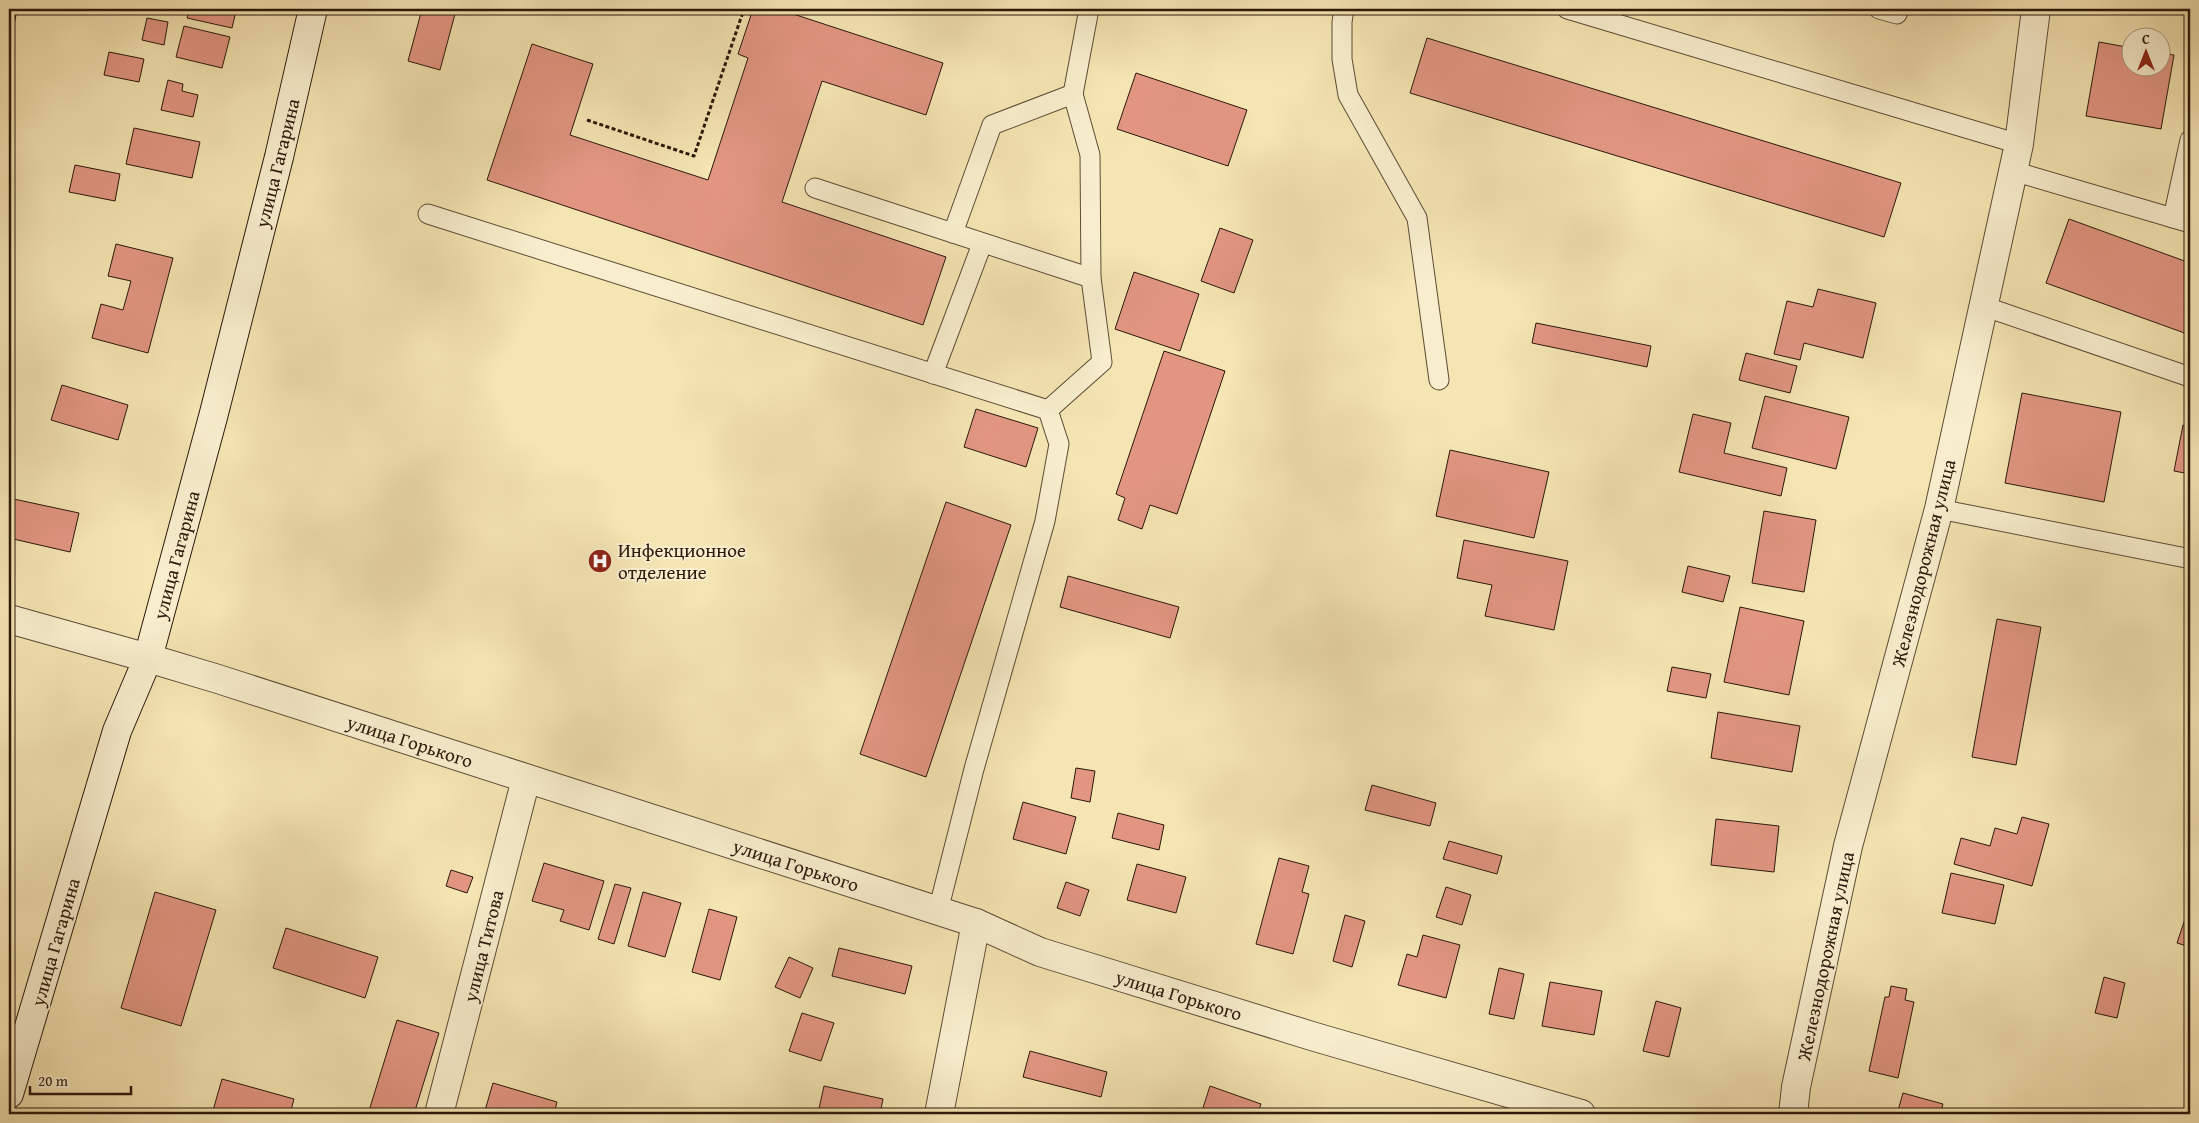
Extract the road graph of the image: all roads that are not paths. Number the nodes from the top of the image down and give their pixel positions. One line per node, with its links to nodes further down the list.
1 (314, 9): 26 (street, улица Гагарина)
2 (1089, 9): 8 (lane)
3 (1344, 9): 21 (lane)
4 (1567, 9): 10 (lane)
5 (1879, 9): 6 (lane)
6 (1899, 9)
7 (2036, 9): 10 (street, Железнодорожная улица)
8 (1073, 94): 15 (lane); 17 (lane)
9 (2190, 140): 14 (lane)
10 (2019, 144): 11 (street, Железнодорожная улица)
11 (2013, 172): 14 (lane); 18 (street, Железнодорожная улица)
12 (815, 188): 15 (lane)
13 (428, 214): 19 (lane)
14 (2182, 220)
15 (954, 233): 16 (lane)
16 (982, 244): 17 (lane); 19 (lane)
17 (1091, 278): 22 (lane)
18 (1983, 306): 20 (lane); 23 (street, Железнодорожная улица)
19 (933, 374): 22 (lane)
20 (2190, 377)
21 (1439, 380)
22 (1048, 410): 28 (lane)
23 (1939, 509): 24 (lane); 34 (street, Железнодорожная улица)
24 (2186, 558)
25 (9, 619): 26 (street, улица Горького)
26 (148, 658): 27 (street, улица Горького); 30 (street, улица Гагарина)
27 (526, 779): 28 (street, улица Горького); 31 (street, улица Титова)
28 (938, 911): 29 (street, улица Горького)
29 (976, 923): 32 (street); 33 (street, улица Горького)
30 (9, 1094)
31 (440, 1114)
32 (940, 1114)
33 (1581, 1114)
34 (1793, 1114)

